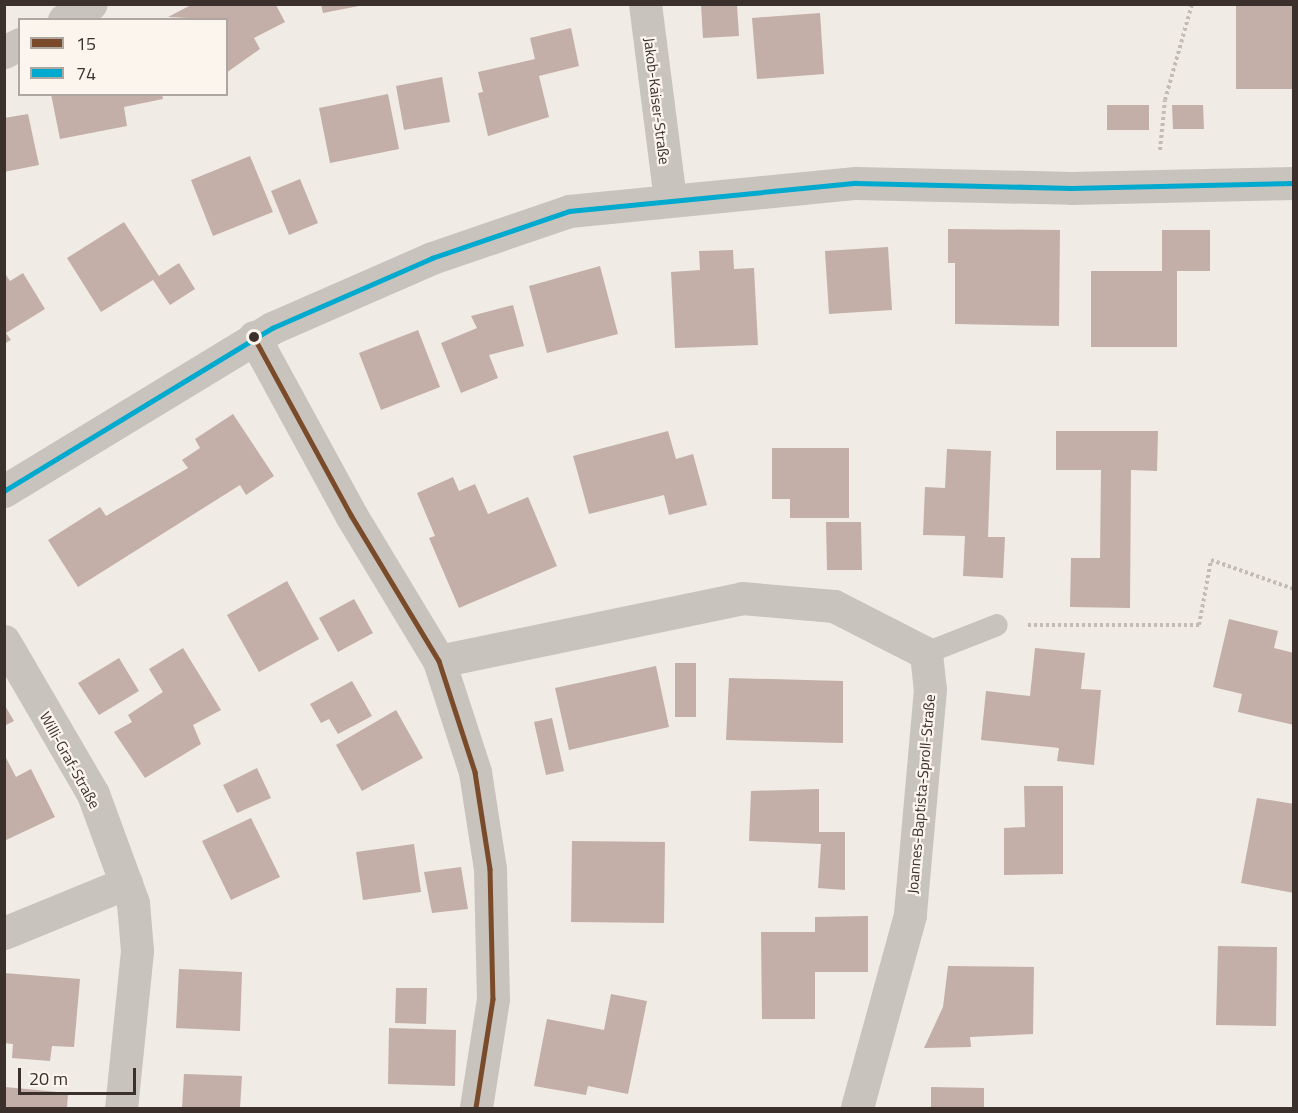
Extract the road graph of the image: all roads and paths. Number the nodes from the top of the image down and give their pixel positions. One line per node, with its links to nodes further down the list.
1 (91, 4): 4 (street)
2 (645, 4): 9 (street, Jakob-Kaiser-Straße)
3 (1192, 4): 8 (path)
4 (67, 18)
5 (18, 45): 6 (street)
6 (4, 52)
7 (1293, 183): 8 (street)
8 (1157, 186): 9 (street)
9 (670, 198): 10 (street)
10 (254, 337): 11 (street); 16 (street)
11 (4, 491)
12 (1293, 590): 13 (path)
13 (997, 625): 15 (lane)
14 (4, 641): 17 (street, Willi-Graf-Straße)
15 (926, 653): 16 (street); 21 (street, Joannes-Baptista-Sproll-Straße)
16 (439, 661): 20 (street)
17 (126, 883): 18 (street); 19 (street, Willi-Graf-Straße)
18 (4, 933)
19 (122, 1108)
20 (476, 1108)
21 (857, 1108)

